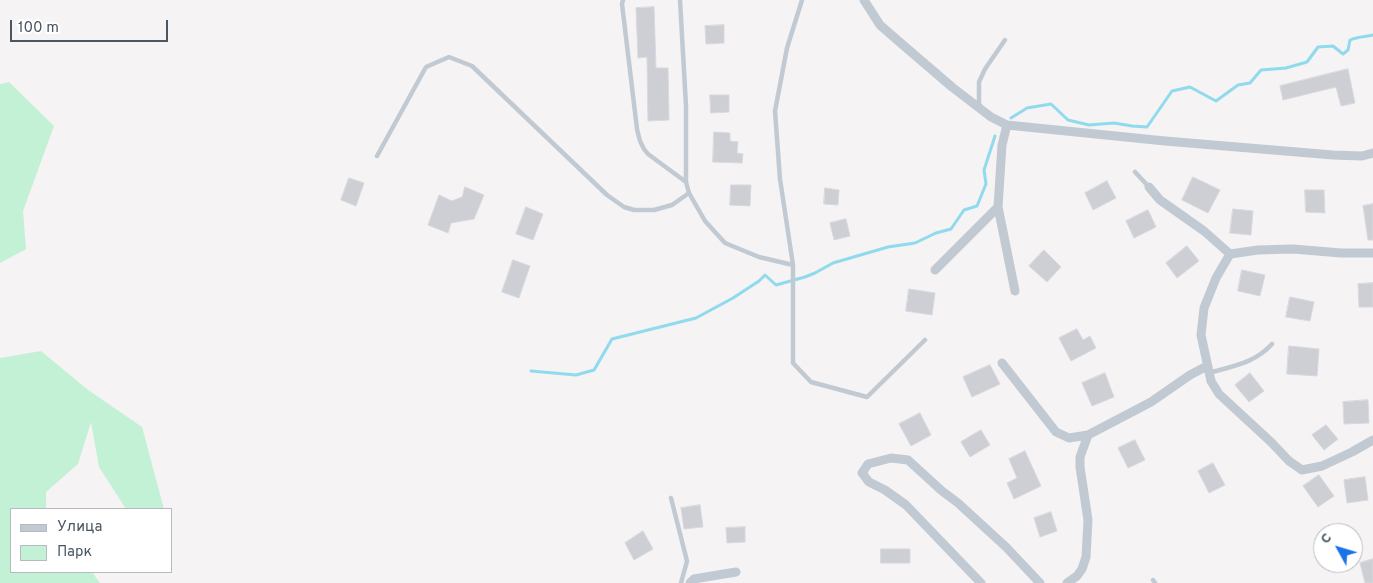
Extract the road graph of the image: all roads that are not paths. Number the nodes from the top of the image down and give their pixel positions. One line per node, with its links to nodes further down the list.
1 (623, 0): 11 (lane)
2 (680, 0): 11 (lane)
3 (802, 0): 17 (lane)
4 (864, 0): 6 (street)
5 (1005, 40): 6 (lane)
6 (979, 107): 7 (street)
7 (1007, 125): 8 (street); 14 (street)
8 (1373, 153)
9 (377, 156): 13 (lane)
10 (1136, 172): 12 (lane)
11 (686, 182): 13 (lane)
12 (1149, 187): 16 (street)
13 (689, 193): 17 (lane)
14 (998, 207): 18 (street); 19 (street)
15 (1373, 253): 16 (street)
16 (1230, 254): 23 (street)
17 (793, 265): 20 (lane)
18 (935, 270)
19 (1014, 291)
20 (925, 340)
21 (1272, 344): 23 (lane)
22 (1002, 363): 24 (street)
23 (1208, 370): 24 (street); 25 (street)
24 (1088, 435): 32 (street)
25 (1373, 440)
26 (671, 498): 28 (lane)
27 (736, 572): 29 (street)
28 (682, 583)
29 (690, 583)
30 (981, 583): 31 (street)
31 (1040, 583)
32 (1067, 583)

